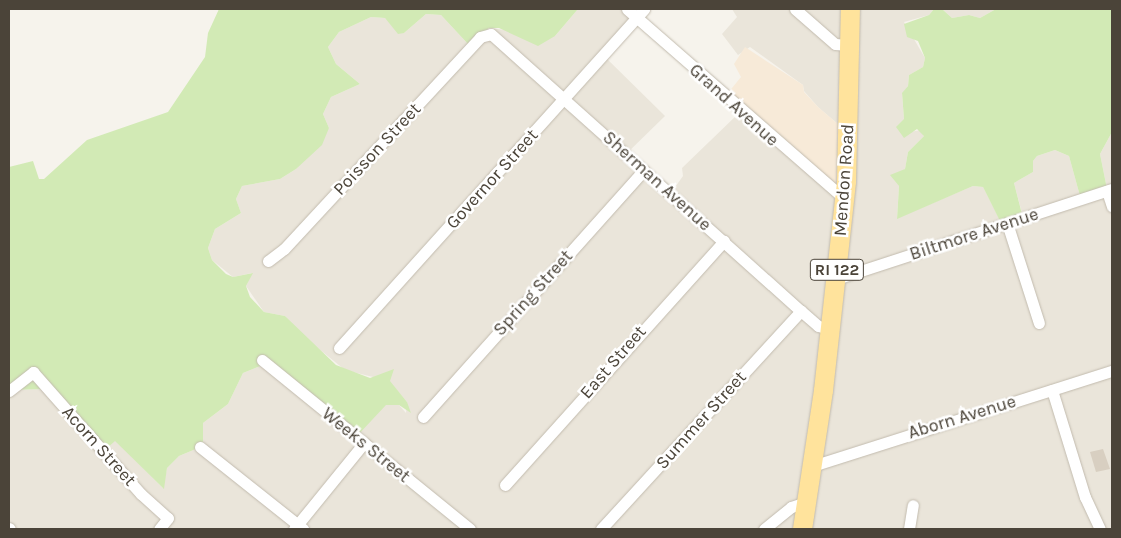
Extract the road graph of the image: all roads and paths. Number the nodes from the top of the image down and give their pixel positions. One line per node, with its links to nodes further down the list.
1 (627, 9): 4 (street, Grand Avenue)
2 (795, 9): 6 (street)
3 (850, 9): 6 (main road, Mendon Road / RI 122)
4 (640, 13): 7 (street, Governor Street); 10 (street, Grand Avenue)
5 (484, 34): 7 (street, Sherman Avenue); 14 (street, Poisson Street)
6 (848, 45): 10 (main road, Mendon Road / RI 122)
7 (564, 98): 8 (street, Sherman Avenue); 19 (street, Governor Street)
8 (644, 170): 13 (street, Sherman Avenue); 24 (street, Spring Street)
9 (1110, 190): 11 (street); 12 (street, Biltmore Avenue)
10 (844, 198): 15 (main road, Mendon Road / RI 122)
11 (1112, 206)
12 (1007, 223): 15 (street, Biltmore Avenue); 17 (street)
13 (724, 241): 16 (street, Sherman Avenue); 28 (street, East Street)
14 (268, 261)
15 (836, 279): 18 (main road, Mendon Road / RI 122)
16 (801, 311): 18 (street, Sherman Avenue); 34 (street, Summer Street)
17 (1039, 323)
18 (830, 329): 27 (main road, Mendon Road / RI 122)
19 (339, 348)
20 (262, 360): 25 (street, Weeks Street)
21 (1112, 371): 22 (street, Aborn Avenue)
22 (1052, 390): 27 (street, Aborn Avenue); 38 (street)
23 (9, 391): 32 (street, Acorn Street)
24 (423, 417)
25 (364, 443): 31 (street); 33 (street, Weeks Street)
26 (200, 447): 31 (street)
27 (812, 466): 29 (main road, Mendon Road / RI 122)
28 (505, 485)
29 (806, 502): 35 (street); 36 (main road, Mendon Road / RI 122)
30 (913, 505): 37 (street)
31 (298, 528)
32 (159, 529)
33 (470, 529)
34 (601, 529)
35 (764, 529)
36 (802, 529)
37 (909, 529)
38 (1100, 529)

